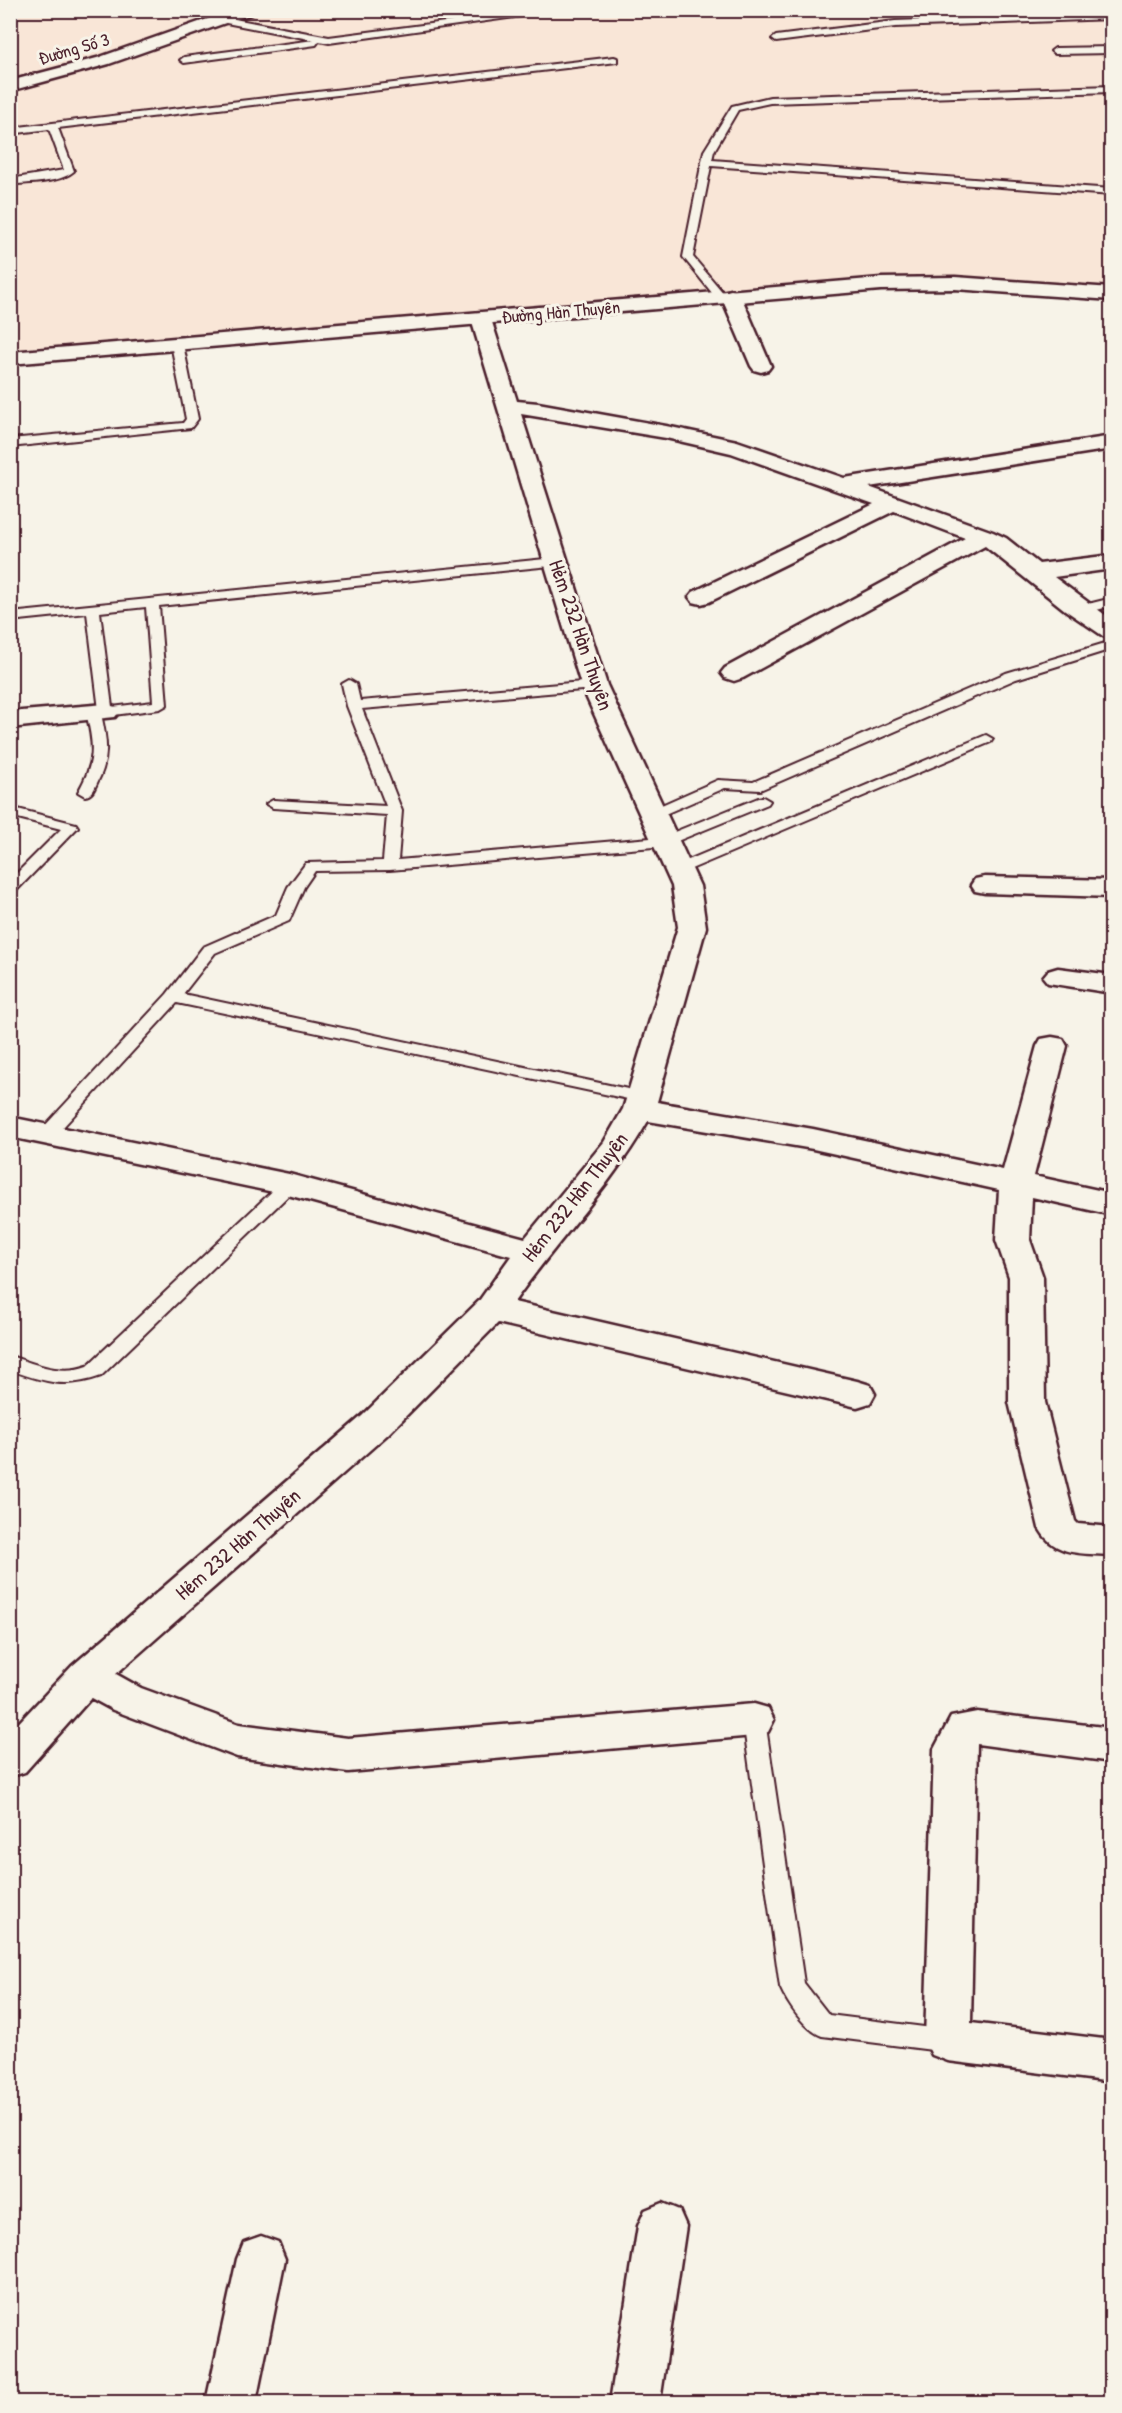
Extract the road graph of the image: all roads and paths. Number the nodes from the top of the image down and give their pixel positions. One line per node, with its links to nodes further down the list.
1 (15, 10): 4 (lane)
2 (249, 10): 6 (street, Đường Số 3)
3 (561, 10): 8 (lane)
4 (10, 12)
5 (1112, 16): 7 (lane)
6 (224, 20): 8 (lane); 13 (street, Đường Số 3)
7 (776, 39)
8 (329, 40): 11 (lane)
9 (1112, 50): 10 (lane)
10 (1055, 51)
11 (184, 60)
12 (614, 60): 15 (lane)
13 (10, 86)
14 (1112, 89): 17 (lane)
15 (53, 126): 16 (lane); 18 (lane)
16 (10, 131)
17 (707, 163): 19 (lane); 21 (lane)
18 (10, 182)
19 (1112, 192)
20 (1112, 294): 21 (street, Đường Hàn Thuyên)
21 (726, 297): 22 (street, Đường Hàn Thuyên); 25 (street)
22 (481, 319): 23 (street, Đường Hàn Thuyên); 26 (street, Hẻm 232 Hàn Thuyên)
23 (177, 344): 24 (street, Đường Hàn Thuyên); 28 (lane)
24 (10, 358)
25 (761, 366)
26 (507, 407): 29 (street); 32 (street, Hẻm 232 Hàn Thuyên)
27 (1112, 442): 29 (street)
28 (10, 443)
29 (841, 485): 30 (street)
30 (893, 503): 31 (street); 35 (street)
31 (985, 537): 34 (street); 43 (street)
32 (555, 562): 36 (lane); 45 (street, Hẻm 232 Hàn Thuyên)
33 (1112, 562): 34 (street)
34 (1034, 572): 39 (street)
35 (701, 597)
36 (152, 602): 38 (lane); 47 (lane)
37 (1112, 602): 39 (lane)
38 (93, 608): 40 (lane); 47 (lane)
39 (1081, 610): 41 (street)
40 (10, 617)
41 (1112, 631)
42 (1112, 645): 55 (lane)
43 (734, 673)
44 (349, 684): 46 (lane)
45 (594, 685): 46 (lane); 55 (street, Hẻm 232 Hàn Thuyên)
46 (354, 706): 54 (lane)
47 (99, 712): 48 (street); 50 (lane)
48 (10, 720)
49 (986, 740): 57 (lane)
50 (85, 792)
51 (763, 801): 55 (lane)
52 (273, 804): 54 (lane)
53 (10, 811): 59 (lane)
54 (395, 811): 56 (lane)
55 (659, 827): 56 (lane); 57 (street, Hẻm 232 Hàn Thuyên)
56 (390, 865): 63 (lane)
57 (679, 869): 65 (street, Hẻm 232 Hàn Thuyên)
58 (985, 885): 60 (street)
59 (10, 889)
60 (1112, 889)
61 (1058, 977): 62 (street)
62 (1112, 984)
63 (173, 998): 65 (lane); 67 (lane)
64 (1052, 1047): 68 (street)
65 (640, 1103): 68 (street); 71 (street, Hẻm 232 Hàn Thuyên)
66 (10, 1127): 67 (street)
67 (46, 1134): 69 (street)
68 (1016, 1183): 70 (street); 75 (street)
69 (289, 1185): 71 (street); 73 (lane)
70 (1112, 1204)
71 (532, 1251): 72 (street, Hẻm 232 Hàn Thuyên)
72 (491, 1309): 74 (street); 76 (street, Hẻm 232 Hàn Thuyên)
73 (10, 1363)
74 (857, 1394)
75 (1112, 1541)
76 (86, 1677): 77 (street); 79 (street, Hẻm 232 Hàn Thuyên)
77 (754, 1720): 80 (lane)
78 (1112, 1745): 80 (street)
79 (10, 1760)
80 (948, 2041): 81 (street)
81 (1112, 2061)
82 (662, 2226): 85 (street)
83 (261, 2259): 84 (street)
84 (231, 2403)
85 (635, 2403)

